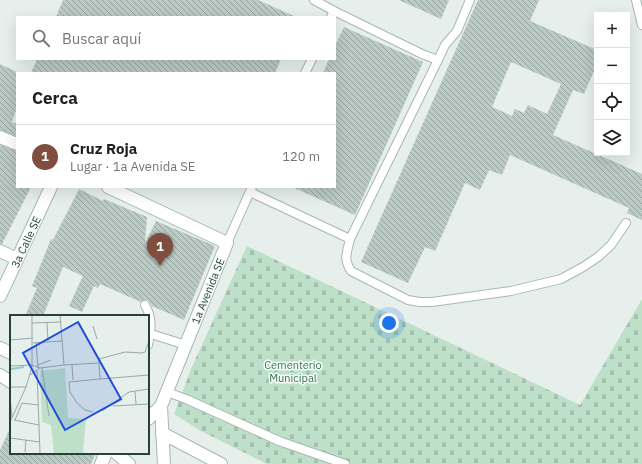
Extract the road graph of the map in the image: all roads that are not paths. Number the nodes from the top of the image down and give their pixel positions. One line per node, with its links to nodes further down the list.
1 (314, 0): 4 (lane)
2 (470, 0): 7 (lane)
3 (636, 0): 5 (lane)
4 (332, 14): 7 (lane)
5 (642, 25)
6 (312, 60): 8 (lane)
7 (438, 60): 15 (lane)
8 (306, 72)
9 (0, 136): 10 (street)
10 (16, 144)
11 (51, 188): 18 (street, 3a Calle SE)
12 (110, 188): 16 (street)
13 (251, 190): 15 (lane); 16 (lane)
14 (626, 223): 15 (lane)
15 (350, 239)
16 (227, 243): 23 (street, 1a Avenida SE)
17 (0, 252): 18 (street)
18 (17, 259): 19 (street, 3a Calle SE)
19 (0, 296)
20 (145, 305): 21 (lane)
21 (151, 334): 22 (lane); 23 (lane)
22 (149, 341)
23 (186, 345): 28 (street, 1a Avenida SE)
24 (0, 348): 25 (street)
25 (10, 353)
26 (0, 375): 27 (street)
27 (10, 381)
28 (167, 392): 29 (street, 1a Avenida SE); 38 (lane)
29 (161, 406): 30 (street); 31 (street, 1a Avenida SE)
30 (149, 416)
31 (162, 433): 36 (street, 1a Avenida SE); 37 (street)
32 (106, 454): 34 (street)
33 (117, 454): 35 (street)
34 (101, 464)
35 (129, 464)
36 (164, 464)
37 (221, 464)
38 (345, 464)

